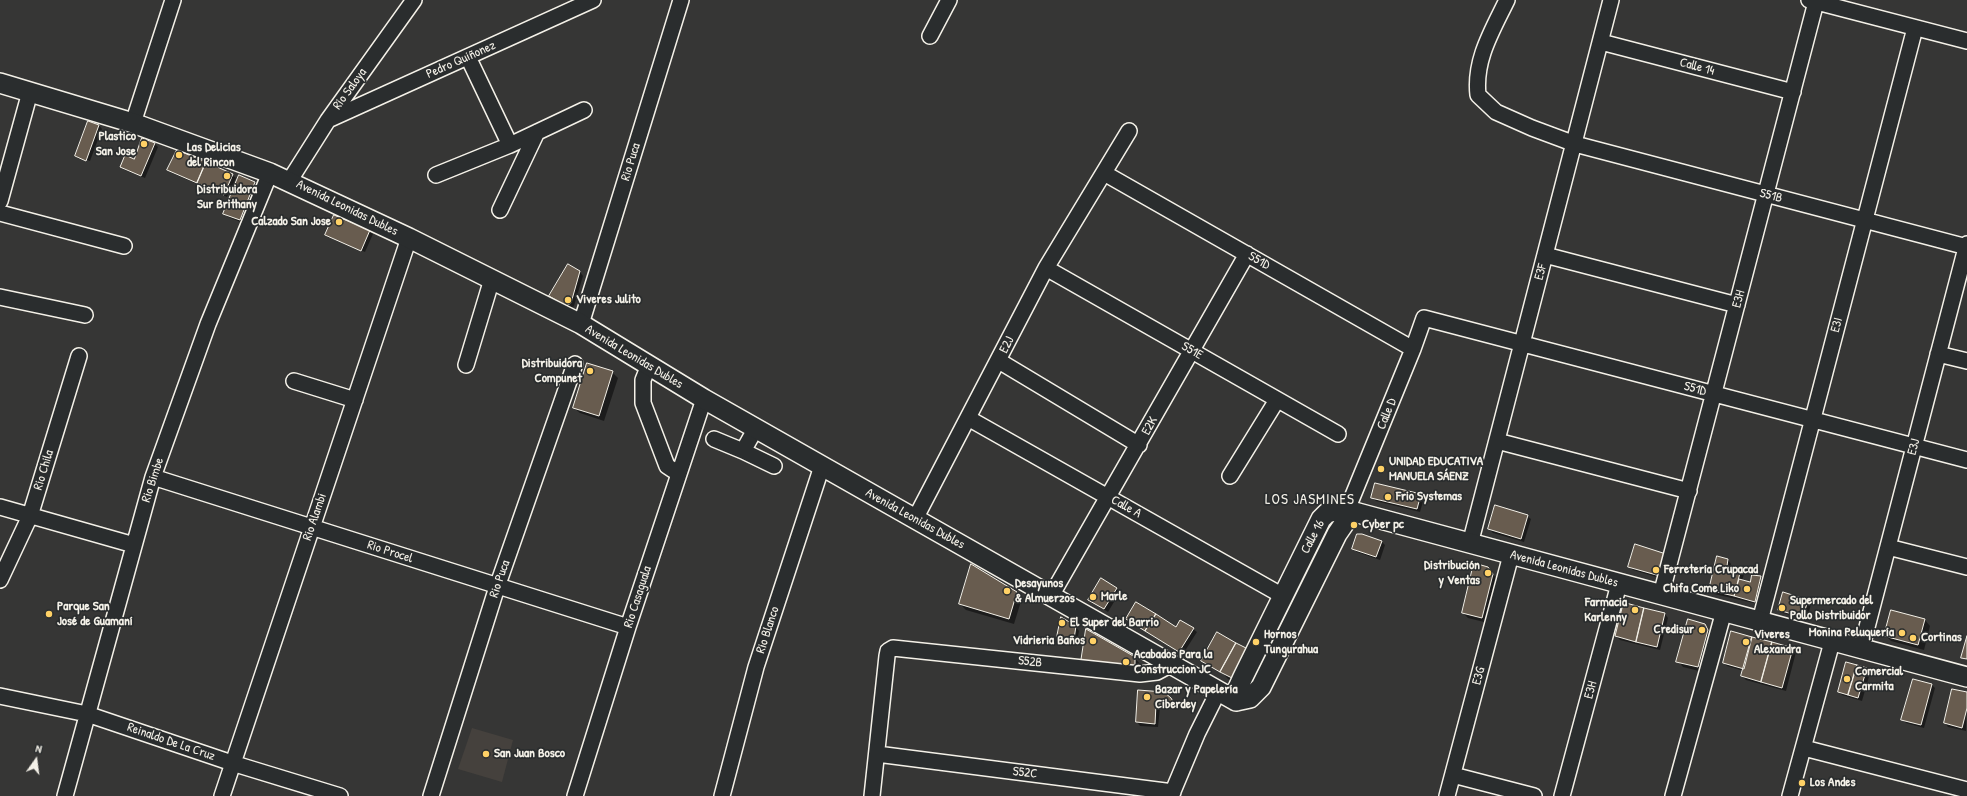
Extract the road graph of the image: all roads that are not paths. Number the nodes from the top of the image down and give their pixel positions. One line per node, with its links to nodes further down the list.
1 (173, 0): 19 (street)
2 (414, 0): 18 (street, Rio Saloya)
3 (593, 0): 13 (street, Pedro Quiñonez)
4 (681, 0): 44 (street, Rio Puca)
5 (949, 0): 10 (street)
6 (1507, 0): 22 (street, S51B)
7 (1611, 0): 12 (street, E3F)
8 (1812, 1): 9 (street); 16 (street, E3H)
9 (1915, 28): 11 (street); 32 (street, E3I)
10 (930, 36)
11 (1967, 41)
12 (1601, 42): 16 (street, Calle 14); 22 (street, E3F)
13 (468, 57): 18 (street, Pedro Quiñonez); 23 (street)
14 (0, 82): 15 (main road, Avenida Leonidas Dubles)
15 (30, 92): 19 (main road, Avenida Leonidas Dubles); 29 (street)
16 (1793, 92): 28 (street, E3H)
17 (584, 110): 21 (street)
18 (328, 120): 27 (street, Rio Saloya)
19 (133, 123): 24 (main road, Avenida Leonidas Dubles)
20 (1128, 131): 25 (street, E2J)
21 (537, 132): 23 (street); 30 (street)
22 (1574, 144): 28 (street, S51B); 37 (street, E3F)
23 (510, 145): 26 (street)
24 (270, 173): 27 (main road, Avenida Leonidas Dubles); 74 (street, Rio Bimbe)
25 (1104, 173): 36 (street, S51D); 38 (street, E2J)
26 (436, 175)
27 (290, 180): 33 (main road, Avenida Leonidas Dubles)
28 (1766, 194): 32 (street, S51B); 41 (street, E3H)
29 (0, 201)
30 (500, 210)
31 (0, 213): 34 (street)
32 (1865, 220): 35 (street, S51B); 61 (street, E3I)
33 (409, 238): 39 (main road, Avenida Leonidas Dubles); 58 (street, Rio Alambi)
34 (124, 246)
35 (1967, 246): 48 (street, E3J)
36 (1247, 254): 46 (street, S51D); 47 (street, E2K)
37 (1545, 255): 41 (street); 45 (street, E3F)
38 (1046, 268): 47 (street, S51E); 50 (street, E2J)
39 (492, 279): 44 (main road, Avenida Leonidas Dubles); 53 (street)
40 (0, 297): 42 (street)
41 (1737, 305): 56 (street, E3H)
42 (85, 315)
43 (1424, 318): 45 (street, S51D); 46 (street, Calle D)
44 (581, 324): 54 (main road, Avenida Leonidas Dubles)
45 (1522, 344): 56 (street, S51D); 65 (street, E3F)
46 (1413, 350): 78 (street, Calle D)
47 (1192, 351): 59 (street, S51E); 66 (street, E2K)
48 (1938, 354): 51 (street); 67 (street, E3J)
49 (79, 356): 79 (street, Rio Chila)
50 (999, 361): 60 (street, E2J); 66 (street)
51 (1967, 361)
52 (576, 364): 89 (street, Rio Puca)
53 (466, 365)
54 (648, 365): 57 (main road, Avenida Leonidas Dubles); 72 (street)
55 (294, 381): 58 (street)
56 (1714, 394): 61 (street, S51D); 75 (street, E3H)
57 (704, 399): 62 (main road, Avenida Leonidas Dubles); 72 (street, Rio Casaguala)
58 (355, 400): 81 (street, Rio Alambi)
59 (1278, 400): 63 (street, S51E); 73 (street)
60 (968, 418): 76 (street, Calle A); 80 (street, E2J)
61 (1812, 419): 67 (street, S51D); 94 (street, E3I)
62 (756, 428): 68 (street); 71 (main road, Avenida Leonidas Dubles)
63 (1338, 434)
64 (714, 439): 68 (street)
65 (1497, 441): 75 (street); 82 (street, E3F)
66 (1139, 445): 76 (street, E2K)
67 (1914, 446): 69 (street, S51D); 84 (street, E3J)
68 (743, 451): 70 (street)
69 (1967, 460)
70 (774, 466)
71 (822, 466): 80 (main road, Avenida Leonidas Dubles); 115 (street, Rio Blanco)
72 (679, 470): 95 (street, Rio Casaguala)
73 (1230, 476)
74 (153, 477): 81 (street, Rio Procel); 83 (street, Rio Bimbe)
75 (1689, 490): 90 (street, E3H)
76 (1108, 496): 91 (street, E2K); 92 (street, Calle A)
77 (0, 507): 79 (street)
78 (1348, 510): 82 (main road, Avenida Leonidas Dubles); 92 (main road, Calle 16); 102 (main road, Calle 16)
79 (30, 516): 83 (street); 87 (street, Rio Chila)
80 (915, 519): 91 (main road, Avenida Leonidas Dubles)
81 (311, 527): 89 (street, Rio Procel); 106 (street, Rio Alambi)
82 (1470, 544): 85 (main road, Avenida Leonidas Dubles)
83 (134, 545): 103 (street, Rio Bimbe)
84 (1888, 547): 86 (street); 97 (street, E3J)
85 (1511, 555): 88 (main road, Avenida Leonidas Dubles); 107 (street, E3G)
86 (1967, 567)
87 (0, 580)
88 (1619, 584): 90 (main road, Avenida Leonidas Dubles); 119 (street, E3H)
89 (497, 587): 95 (street, Rio Procel); 113 (street, Rio Puca)
90 (1661, 595): 93 (main road, Avenida Leonidas Dubles)
91 (1051, 596): 98 (main road, Avenida Leonidas Dubles)
92 (1283, 596): 102 (main road, Calle 16)
93 (1724, 611): 94 (main road, Avenida Leonidas Dubles); 120 (street)
94 (1760, 621): 96 (main road, Avenida Leonidas Dubles)
95 (628, 627): 114 (street, Rio Casaguala)
96 (1832, 642): 97 (main road, Avenida Leonidas Dubles); 104 (street)
97 (1861, 650): 99 (main road, Avenida Leonidas Dubles)
98 (1170, 665): 100 (main road, Avenida Leonidas Dubles); 105 (street, S52B)
99 (1967, 677)
100 (1218, 692): 102 (main road, Avenida Leonidas Dubles); 109 (street)
101 (0, 696): 103 (street, Reinaldo De La Cruz)
102 (1236, 701)
103 (87, 714): 106 (street, Reinaldo De La Cruz); 110 (street, Rio Bimbe)
104 (1804, 748): 108 (street); 121 (street)
105 (877, 754): 109 (street, S52C); 116 (street)
106 (232, 763): 111 (street, Rio Alambi); 112 (street, Reinaldo De La Cruz)
107 (1453, 775): 117 (street, E3G); 118 (street)
108 (1967, 790)
109 (1172, 794)
110 (65, 796)
111 (222, 796)
112 (340, 796)
113 (431, 796)
114 (575, 796)
115 (722, 796)
116 (872, 796)
117 (1447, 796)
118 (1534, 796)
119 (1562, 796)
120 (1673, 796)
121 (1790, 796)

